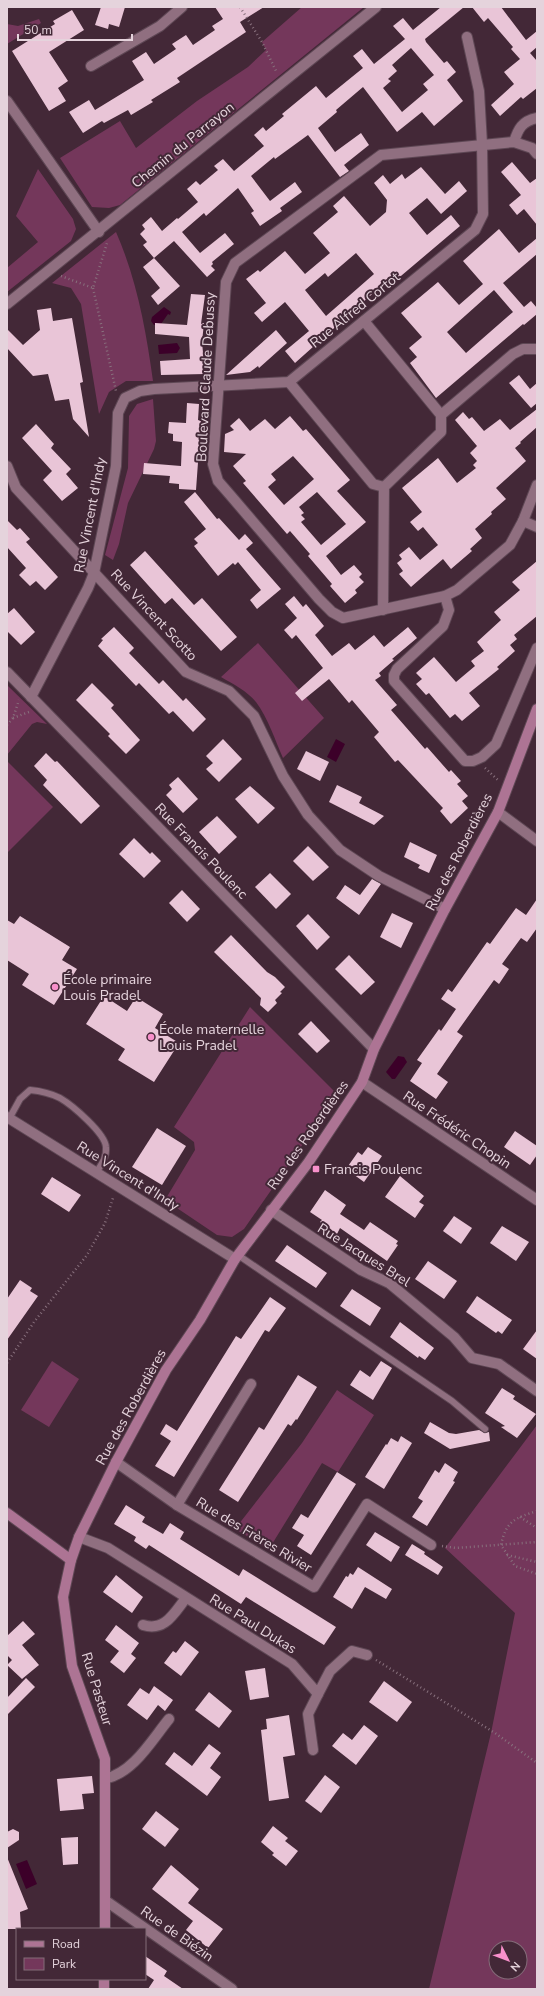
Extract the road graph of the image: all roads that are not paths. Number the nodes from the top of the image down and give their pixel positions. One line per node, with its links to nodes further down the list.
1 (182, 7): 4 (street)
2 (376, 7): 10 (street, Chemin du Parrayon)
3 (467, 37): 8 (street, Rue Alfred Cortot)
4 (91, 66)
5 (7, 101): 10 (street)
6 (537, 118): 7 (street)
7 (514, 142): 8 (street, Boulevard Claude Debussy); 9 (street, Boulevard Claude Debussy)
8 (482, 144): 12 (street, Rue Alfred Cortot); 15 (street, Boulevard Claude Debussy)
9 (537, 154)
10 (99, 232): 11 (street, Chemin du Parrayon)
11 (7, 304)
12 (364, 321): 14 (street, Rue Alfred Cortot); 16 (street)
13 (537, 349): 16 (street)
14 (289, 382): 15 (street); 19 (street)
15 (218, 386): 23 (street, Rue Vincent d'Indy); 25 (street, Boulevard Claude Debussy)
16 (441, 415): 19 (street)
17 (7, 466): 23 (street, Rue Vincent Scotto)
18 (537, 485): 20 (street, Boulevard Claude Debussy)
19 (384, 487): 25 (street)
20 (534, 500): 21 (street, Boulevard Claude Debussy)
21 (523, 521): 22 (street); 24 (street, Boulevard Claude Debussy)
22 (537, 527)
23 (94, 573): 28 (street, Rue Vincent d'Indy); 32 (street, Rue Vincent Scotto)
24 (445, 596): 25 (street, Boulevard Claude Debussy); 26 (street)
25 (383, 610)
26 (537, 648)
27 (7, 672): 28 (street, Rue Francis Poulenc)
28 (31, 697): 33 (street, Rue Francis Poulenc)
29 (537, 709): 30 (street, Rue des Roberdières)
30 (498, 812): 31 (street); 32 (street, Rue des Roberdières)
31 (537, 841)
32 (445, 909): 33 (street, Rue des Roberdières)
33 (374, 1049): 34 (street, Rue des Roberdières)
34 (362, 1082): 37 (street, Rue Frédéric Chopin); 38 (street, Rue des Roberdières)
35 (8, 1118): 36 (street, Rue Vincent d'Indy); 36 (lane)
36 (96, 1173): 39 (street, Rue Vincent d'Indy)
37 (537, 1200)
38 (271, 1210): 39 (street, Rue des Roberdières); 41 (street, Rue Jacques Brel)
39 (236, 1257): 42 (lane); 43 (street, Rue des Roberdières)
40 (251, 1384): 44 (street)
41 (537, 1391)
42 (485, 1429)
43 (116, 1462): 44 (street, Rue des Frères Rivier); 46 (street, Rue des Roberdières)
44 (177, 1505): 47 (street, Rue des Frères Rivier)
45 (7, 1513): 48 (street)
46 (79, 1537): 48 (street, Rue des Roberdières); 49 (street, Rue Paul Dukas)
47 (431, 1545)
48 (71, 1560): 55 (street, Rue Pasteur)
49 (186, 1598): 50 (street); 52 (street, Rue Paul Dukas)
50 (143, 1625)
51 (367, 1655): 52 (street)
52 (318, 1694): 54 (street)
53 (169, 1720): 55 (street)
54 (313, 1750)
55 (105, 1779): 56 (street, Rue Pasteur)
56 (106, 1901): 57 (street, Rue Pasteur); 58 (street, Rue de Biézin)
57 (105, 1928)
58 (145, 1928)
59 (146, 1929): 60 (street, Rue de Biézin)
60 (232, 1989)

